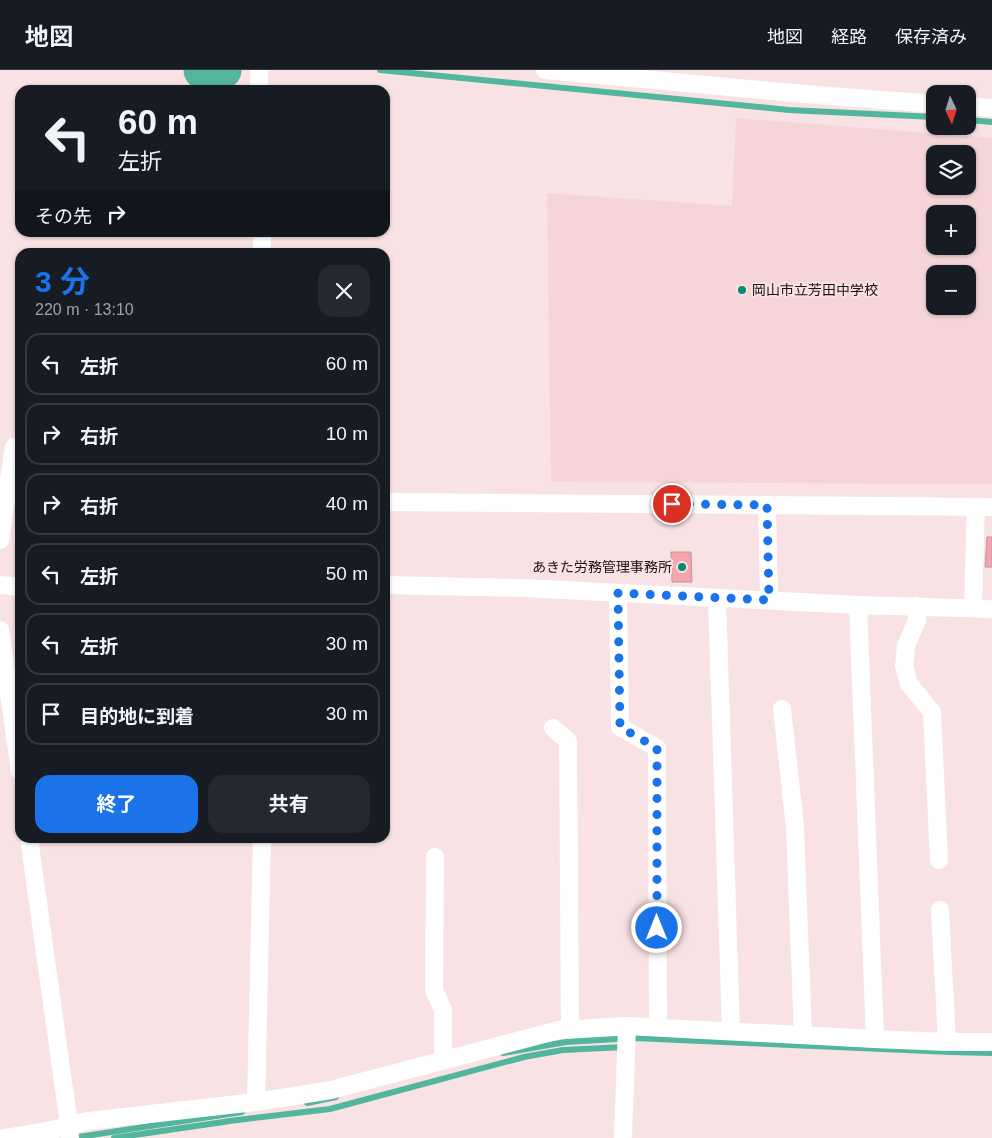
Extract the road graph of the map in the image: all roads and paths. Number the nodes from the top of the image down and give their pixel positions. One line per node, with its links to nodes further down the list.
1 (545, 70): 2 (street)
2 (926, 103)
3 (976, 107): 4 (street)
4 (992, 108)
5 (11, 446): 9 (street)
6 (390, 502): 7 (street)
7 (767, 505): 8 (street); 15 (street)
8 (984, 507): 18 (street)
9 (0, 540)
10 (0, 585): 12 (street)
11 (390, 585): 13 (street)
12 (15, 586)
13 (618, 593): 14 (street); 31 (street)
14 (717, 598): 15 (street); 33 (street)
15 (769, 600): 16 (street)
16 (858, 605): 17 (street); 36 (street)
17 (916, 606): 18 (street); 29 (street)
18 (974, 608): 19 (street); 20 (street)
19 (992, 609)
20 (992, 623)
21 (0, 630): 22 (street)
22 (3, 669): 25 (street)
23 (782, 709): 34 (street)
24 (553, 728): 32 (street)
25 (15, 742)
26 (30, 843): 41 (street)
27 (262, 843): 40 (street)
28 (435, 858): 39 (street)
29 (939, 860)
30 (940, 910): 37 (street)
31 (658, 1027): 33 (street); 35 (street)
32 (570, 1029): 35 (street); 39 (street)
33 (731, 1032): 34 (street)
34 (803, 1035): 36 (street)
35 (627, 1037): 43 (street)
36 (875, 1039): 37 (street)
37 (948, 1042): 38 (street)
38 (992, 1042)
39 (444, 1060): 40 (street)
40 (256, 1102): 41 (street)
41 (70, 1132): 42 (street)
42 (5, 1138)
43 (624, 1138)

